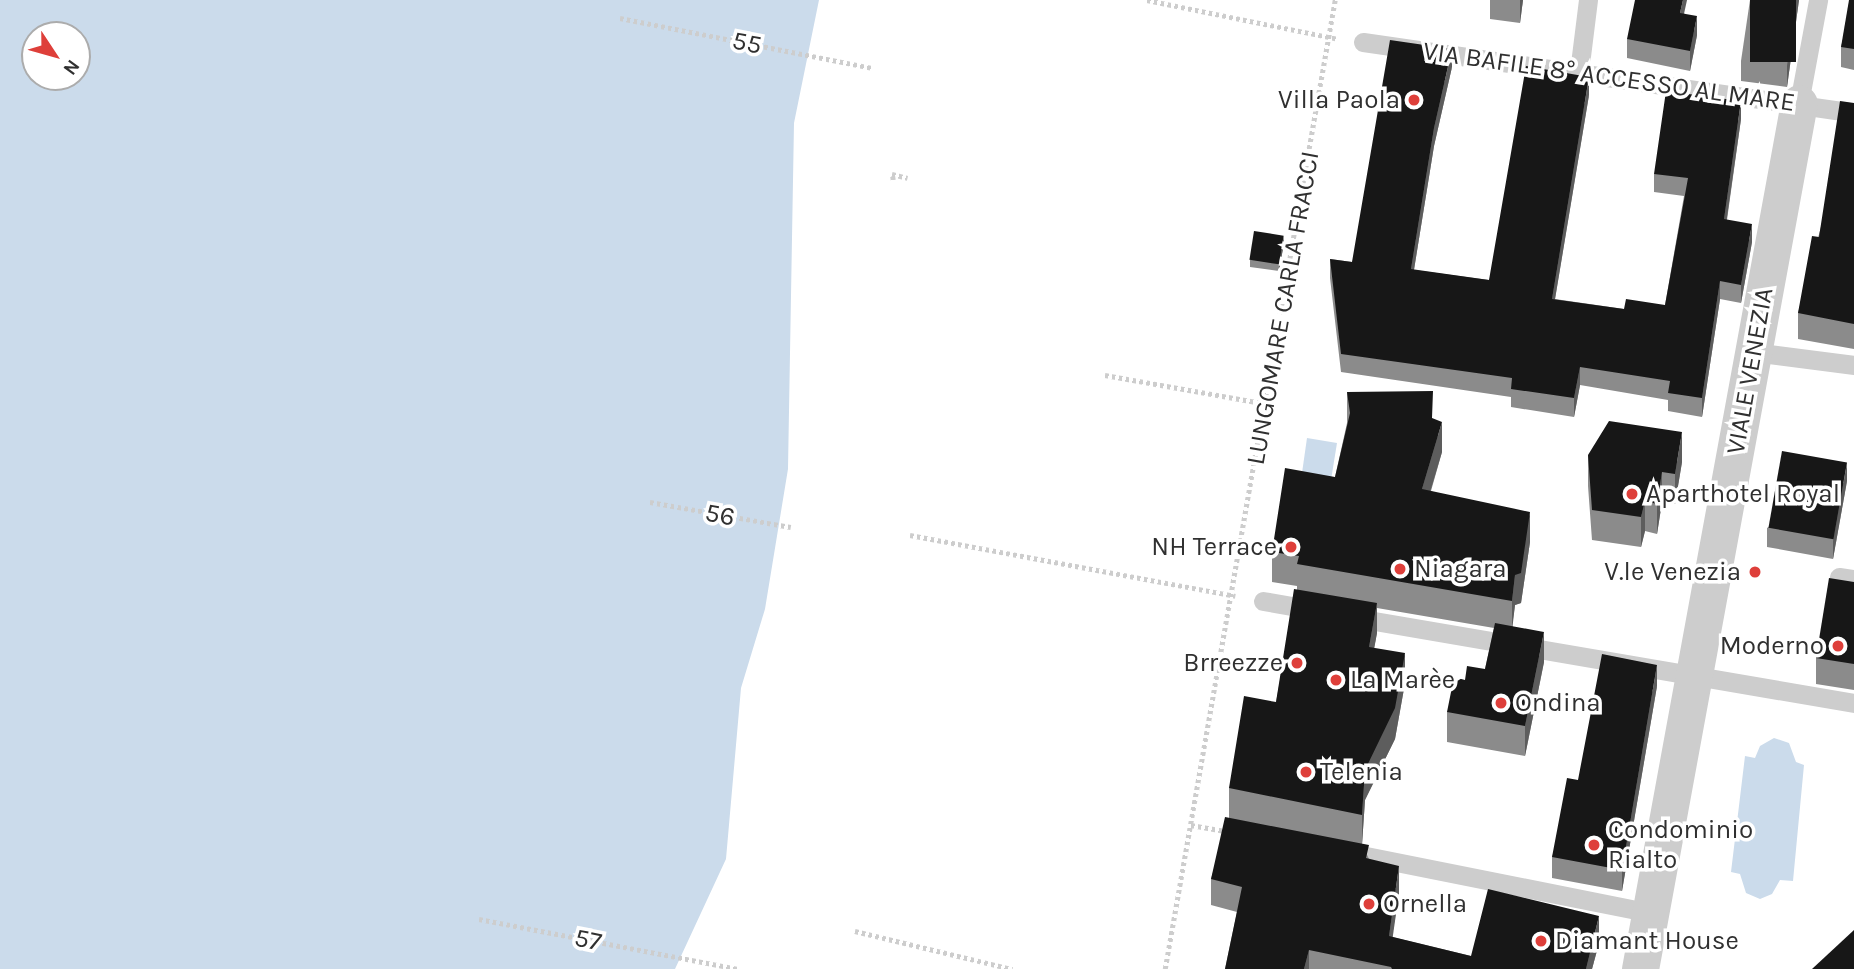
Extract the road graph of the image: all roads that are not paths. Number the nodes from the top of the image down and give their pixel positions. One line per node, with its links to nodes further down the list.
1 (1588, 0): 4 (lane)
2 (1818, 0): 5 (lane)
3 (1363, 42): 4 (lane, VIA BAFILE 8° ACCESSO AL MARE)
4 (1579, 72): 5 (lane, VIA BAFILE 8° ACCESSO AL MARE)
5 (1799, 103): 6 (lane, VIA BAFILE 8° ACCESSO AL MARE); 7 (street, VIALE VENEZIA)
6 (1854, 113)
7 (1753, 352): 8 (lane); 10 (street, VIALE VENEZIA)
8 (1854, 365)
9 (1263, 601): 10 (lane)
10 (1692, 677): 11 (lane); 13 (street, VIALE VENEZIA)
11 (1854, 703)
12 (1320, 848): 13 (lane)
13 (1650, 913): 14 (street, VIALE VENEZIA)
14 (1640, 969)

